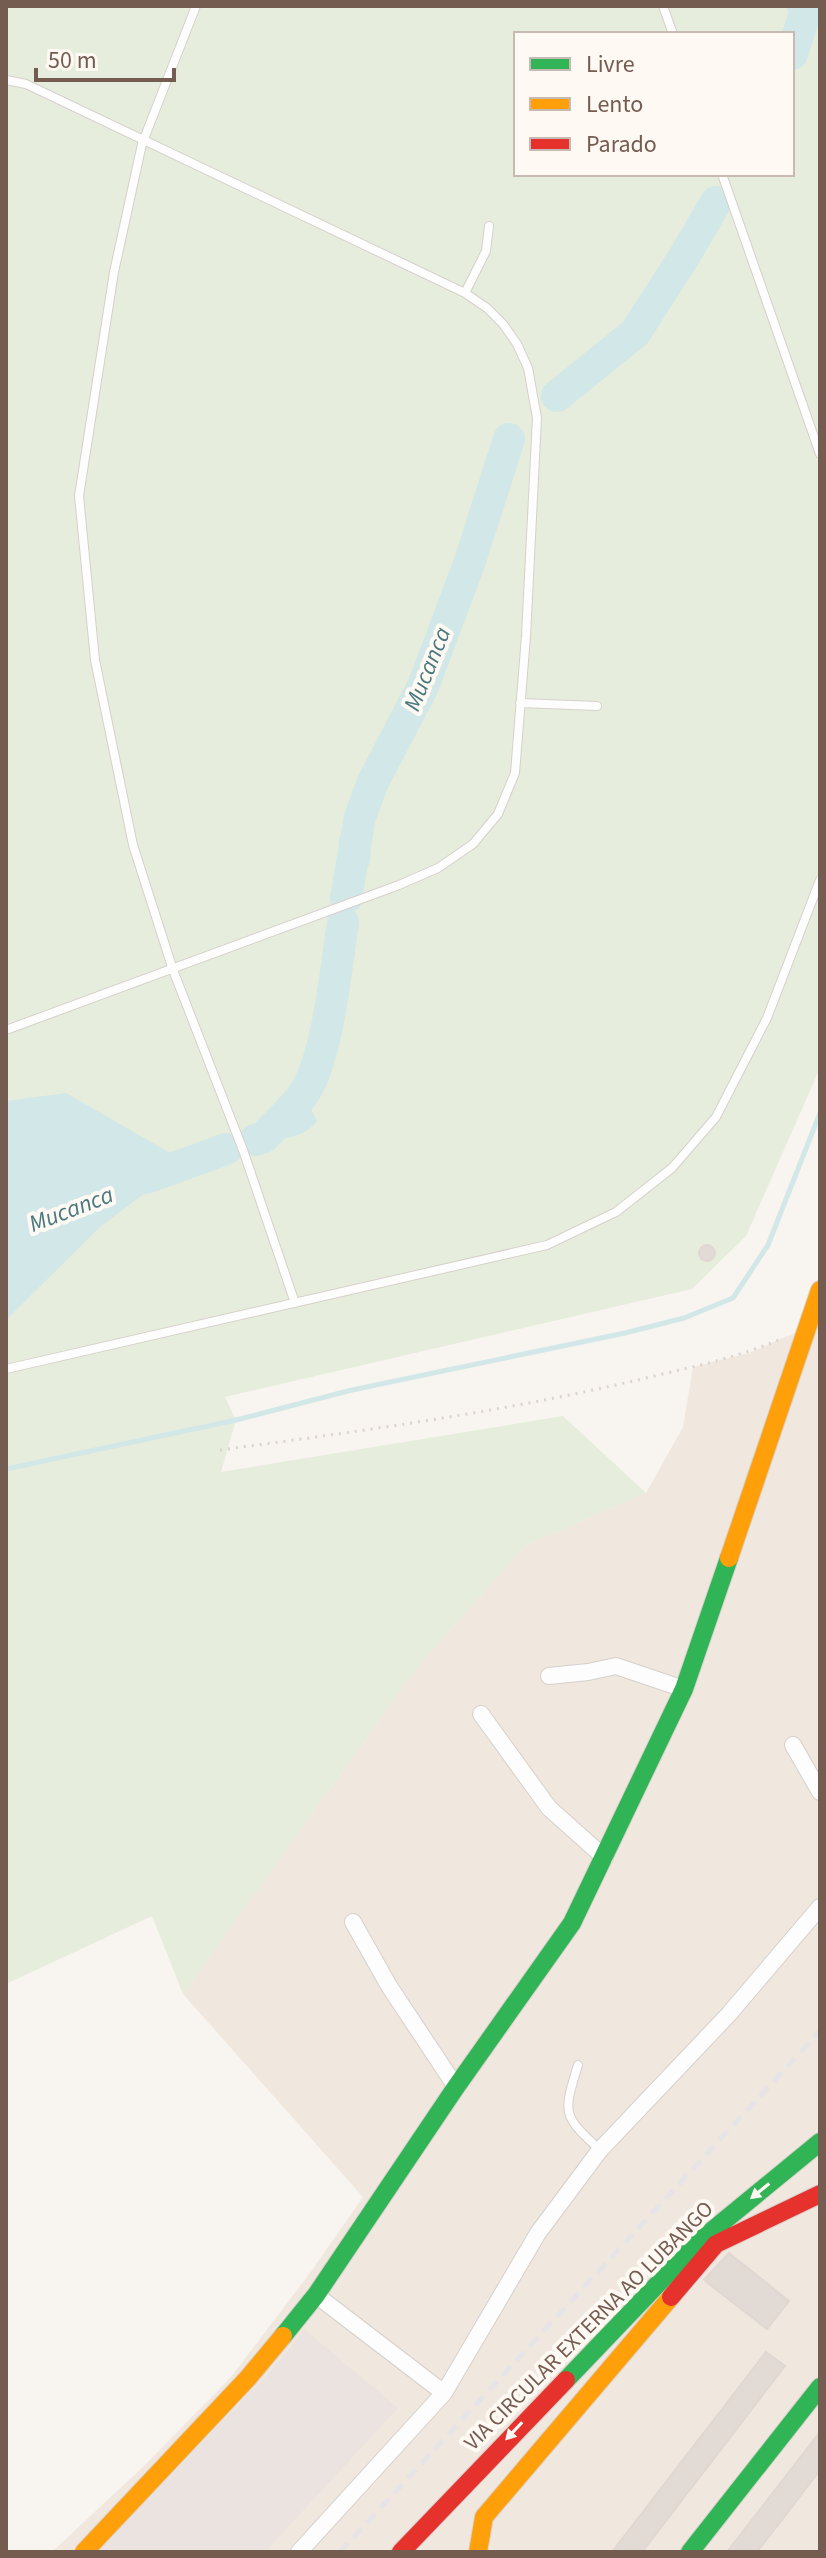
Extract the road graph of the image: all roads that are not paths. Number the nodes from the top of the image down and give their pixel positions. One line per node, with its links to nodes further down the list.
1 (196, 6): 5 (lane)
2 (663, 6): 3 (lane)
3 (672, 32)
4 (6, 80): 5 (lane)
5 (144, 140): 8 (lane); 13 (lane)
6 (723, 176): 9 (lane)
7 (489, 226): 8 (lane)
8 (465, 293): 10 (lane)
9 (820, 454)
10 (520, 703): 11 (lane); 13 (lane)
11 (597, 706)
12 (820, 880): 16 (lane)
13 (173, 970): 14 (lane); 16 (lane)
14 (6, 1030)
15 (820, 1290): 19 (street)
16 (295, 1303): 17 (lane)
17 (6, 1369)
18 (549, 1676): 19 (street)
19 (684, 1689): 23 (street)
20 (481, 1714): 23 (street)
21 (793, 1745): 22 (street)
22 (820, 1792)
23 (605, 1858): 27 (street)
24 (820, 1907): 29 (street)
25 (353, 1922): 27 (street)
26 (578, 2065): 29 (lane)
27 (456, 2087): 31 (street)
28 (820, 2142): 36 (street, VIA CIRCULAR EXTERNA AO LUBANGO, one-way to 36)
29 (600, 2150): 33 (street)
30 (820, 2194): 37 (street)
31 (316, 2295): 33 (street); 34 (street)
32 (820, 2387): 38 (street)
33 (444, 2393): 35 (street)
34 (84, 2552)
35 (299, 2552)
36 (401, 2552)
37 (478, 2552)
38 (690, 2552)

